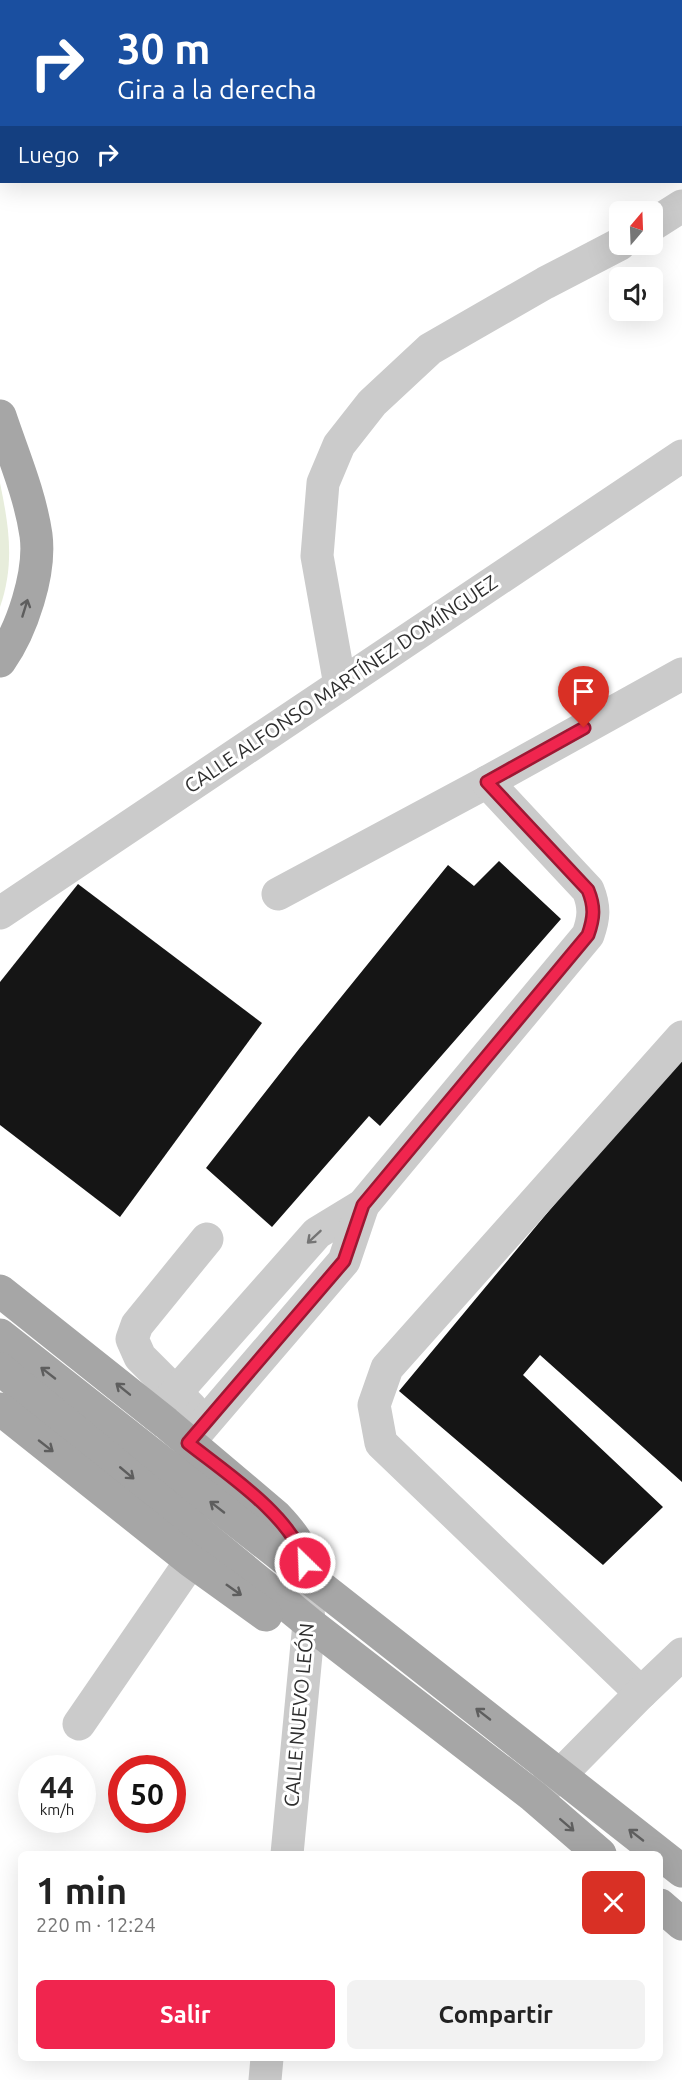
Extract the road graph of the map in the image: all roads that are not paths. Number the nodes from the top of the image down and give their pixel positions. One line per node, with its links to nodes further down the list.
1 (682, 207): 2 (street)
2 (663, 218)
3 (609, 250): 8 (street)
4 (0, 416): 6 (main road, one-way to 4)
5 (682, 456): 8 (street, CALLE ALFONSO MARTÍNEZ DOMÍNGUEZ)
6 (0, 661)
7 (682, 674): 9 (street)
8 (340, 685): 11 (street, CALLE ALFONSO MARTÍNEZ DOMÍNGUEZ)
9 (487, 782): 10 (street); 13 (street)
10 (278, 894)
11 (0, 913)
12 (682, 1037): 25 (street)
13 (363, 1205): 18 (street, one-way to 18); 20 (street)
14 (207, 1239): 18 (street)
15 (0, 1291): 18 (main road, one-way to 15)
16 (0, 1335): 22 (main road, one-way to 16)
17 (0, 1370): 23 (main road, one-way to 23)
18 (166, 1405): 20 (main road)
19 (0, 1410): 21 (main road, one-way to 21)
20 (197, 1432): 22 (main road)
21 (192, 1561): 23 (main road, one-way to 23); 26 (street)
22 (306, 1577): 23 (street, CALLE NUEVO LEÓN); 27 (main road, one-way to 22)
23 (308, 1635): 28 (main road); 29 (street, CALLE NUEVO LEÓN)
24 (682, 1654): 25 (street)
25 (641, 1693): 27 (street)
26 (78, 1724)
27 (560, 1775): 28 (street); 31 (main road, one-way to 27)
28 (533, 1796): 30 (main road, one-way to 30)
29 (286, 1851)
30 (597, 1851)
31 (657, 1851)
32 (663, 1856): 33 (main road, one-way to 32)
33 (682, 1871)
34 (663, 1908): 35 (main road)
35 (682, 1924)

